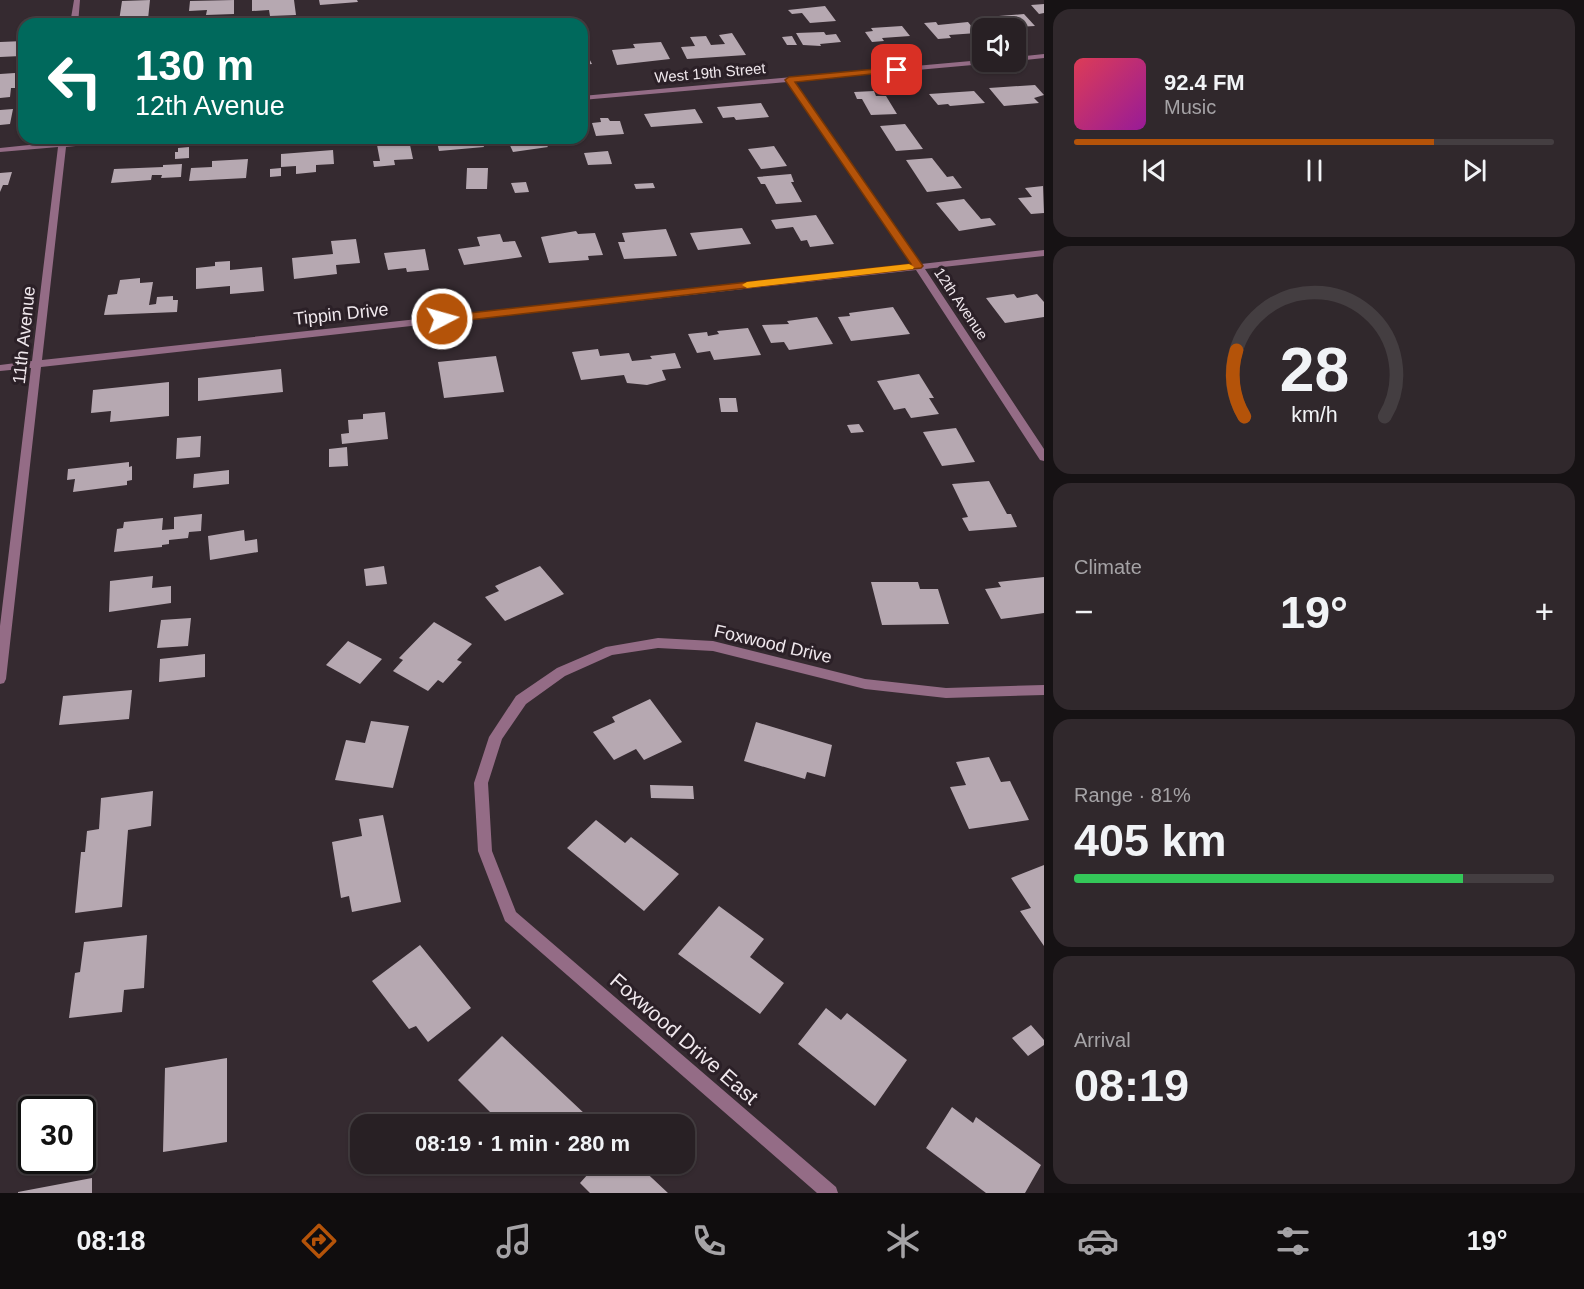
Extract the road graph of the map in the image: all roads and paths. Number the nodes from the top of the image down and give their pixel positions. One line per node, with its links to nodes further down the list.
1 (77, 0): 2 (street)
2 (75, 18)
3 (1044, 56): 4 (street)
4 (1026, 57)
5 (972, 63): 6 (street, West 19th Street)
6 (789, 80): 7 (street, West 19th Street); 12 (street, 12th Avenue)
7 (588, 97)
8 (41, 144): 10 (street)
9 (62, 144): 13 (street, 11th Avenue)
10 (0, 150)
11 (1044, 253): 12 (street, Tippin Drive)
12 (918, 266): 13 (street, Tippin Drive); 15 (street, 12th Avenue)
13 (37, 364): 14 (street, Tippin Drive); 16 (street, 11th Avenue)
14 (0, 368)
15 (1044, 457)
16 (0, 679)
17 (1044, 690): 18 (street, Foxwood Drive)
18 (510, 916): 19 (street, Foxwood Drive East)
19 (830, 1193)

